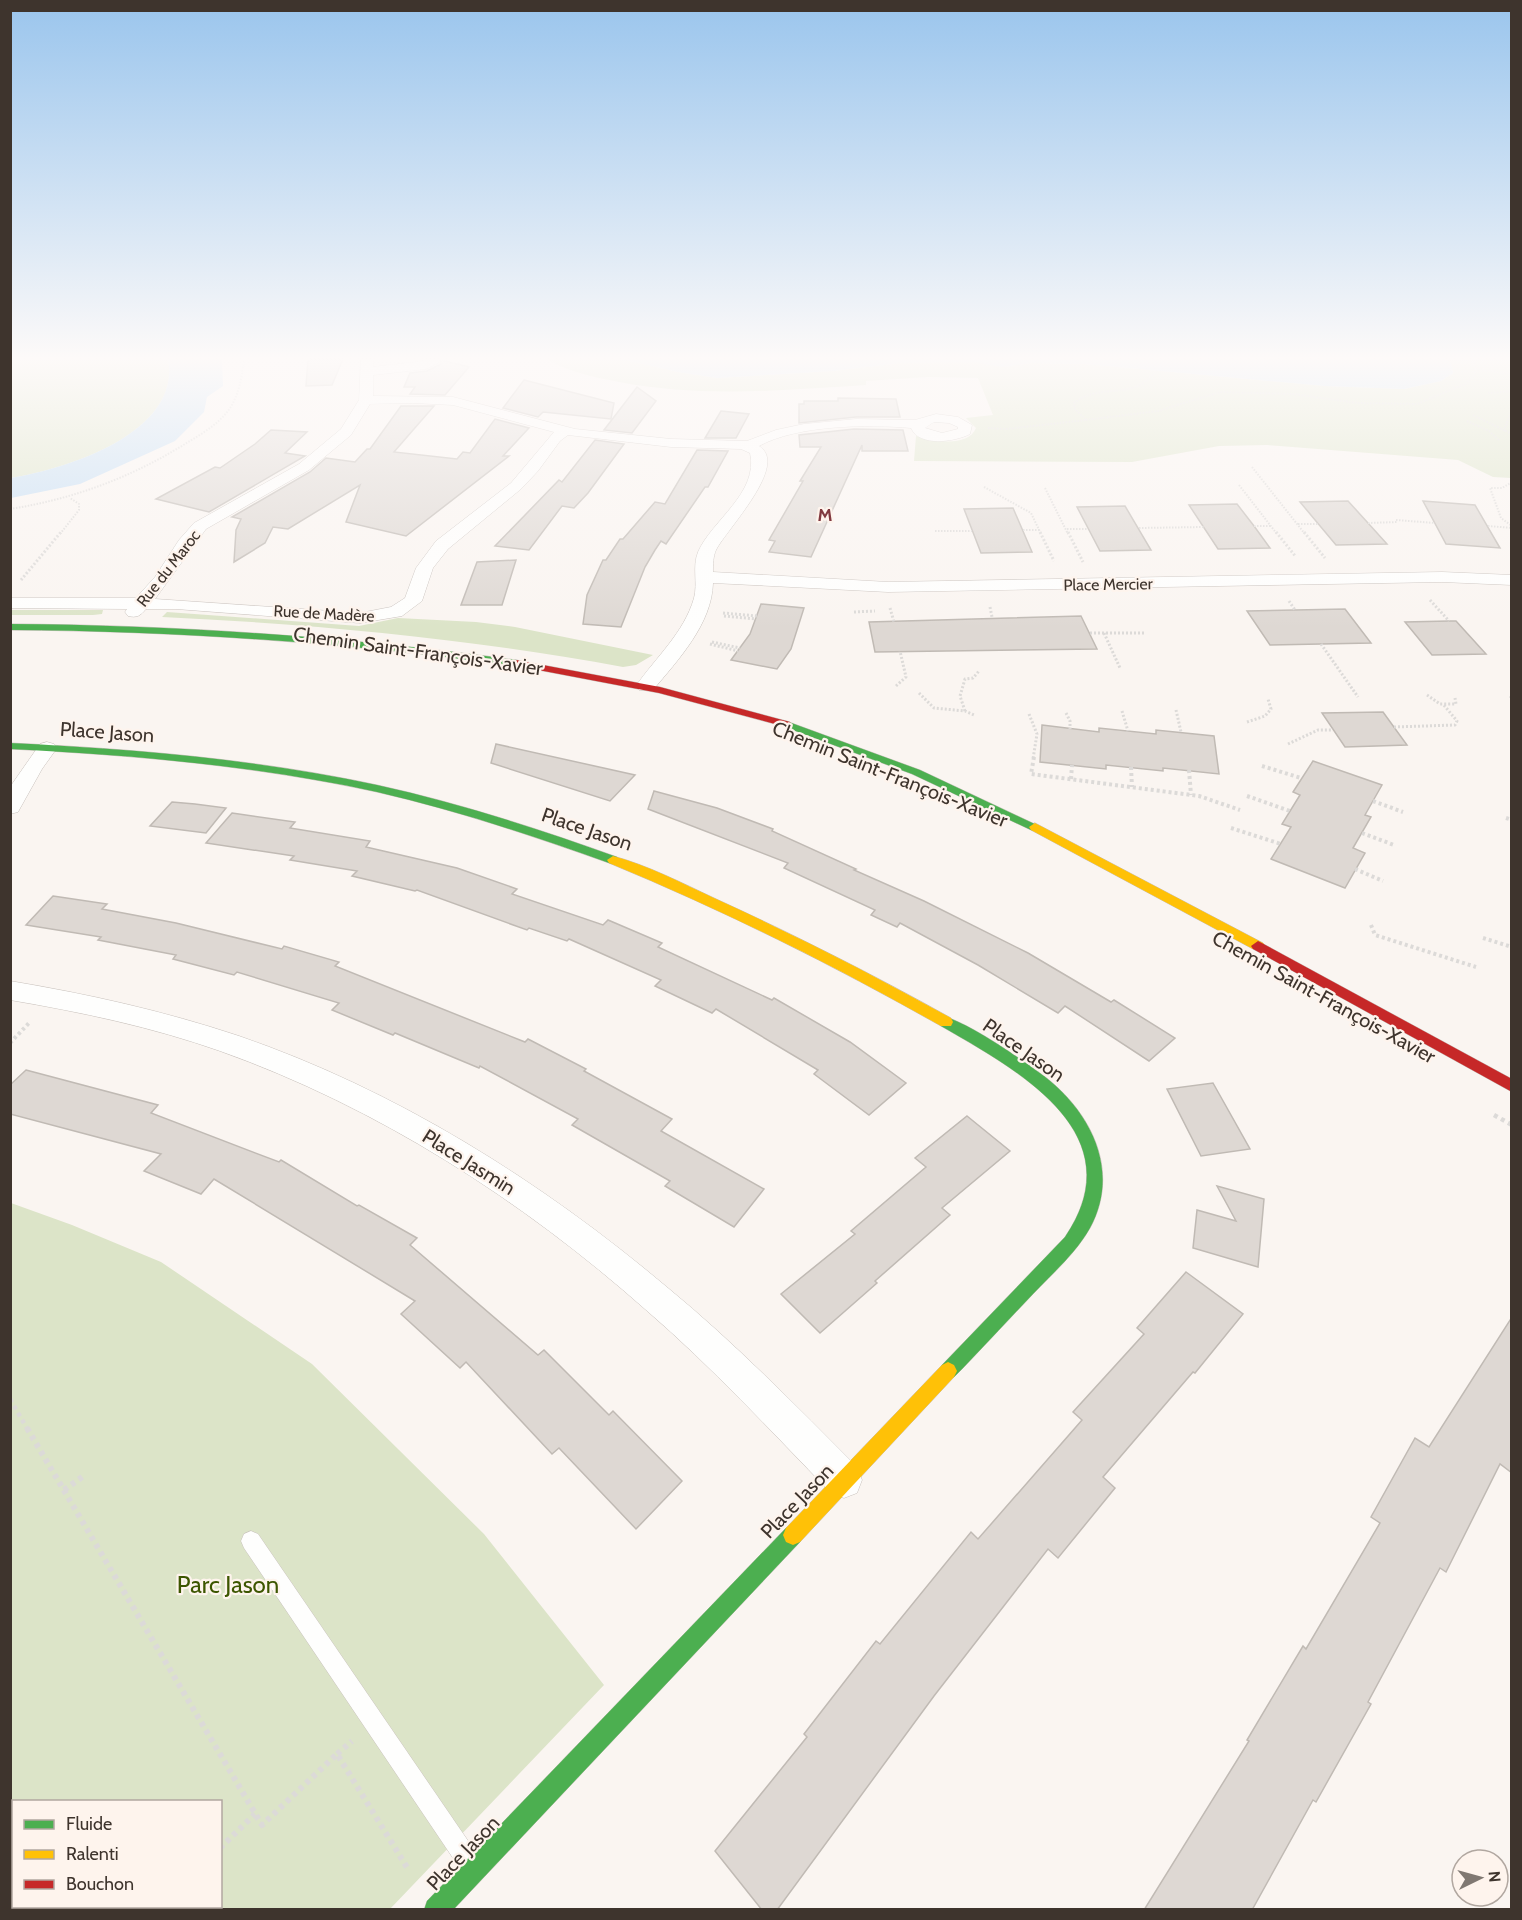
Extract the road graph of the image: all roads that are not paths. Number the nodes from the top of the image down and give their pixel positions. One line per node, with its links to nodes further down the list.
1 (327, 449): 7 (street, Rue du Maroc)
2 (547, 449): 7 (street, Rue de Madère)
3 (754, 449): 4 (street)
4 (705, 577): 5 (street, Place Mercier); 10 (street)
5 (1512, 580)
6 (10, 603): 7 (street, Rue de Madère)
7 (142, 603): 9 (street, Rue du Maroc)
8 (10, 627): 9 (street, Chemin Saint-François-Xavier)
9 (120, 628): 10 (street, Chemin Saint-François-Xavier)
10 (646, 686): 15 (street, Chemin Saint-François-Xavier)
11 (10, 746): 12 (street, Place Jason)
12 (47, 748): 13 (street); 16 (street, Place Jason)
13 (10, 807)
14 (10, 990): 16 (street, Place Jasmin)
15 (1512, 1086)
16 (844, 1480): 18 (street, Place Jason)
17 (251, 1541): 18 (lane)
18 (474, 1870): 19 (street, Place Jason)
19 (436, 1910)

